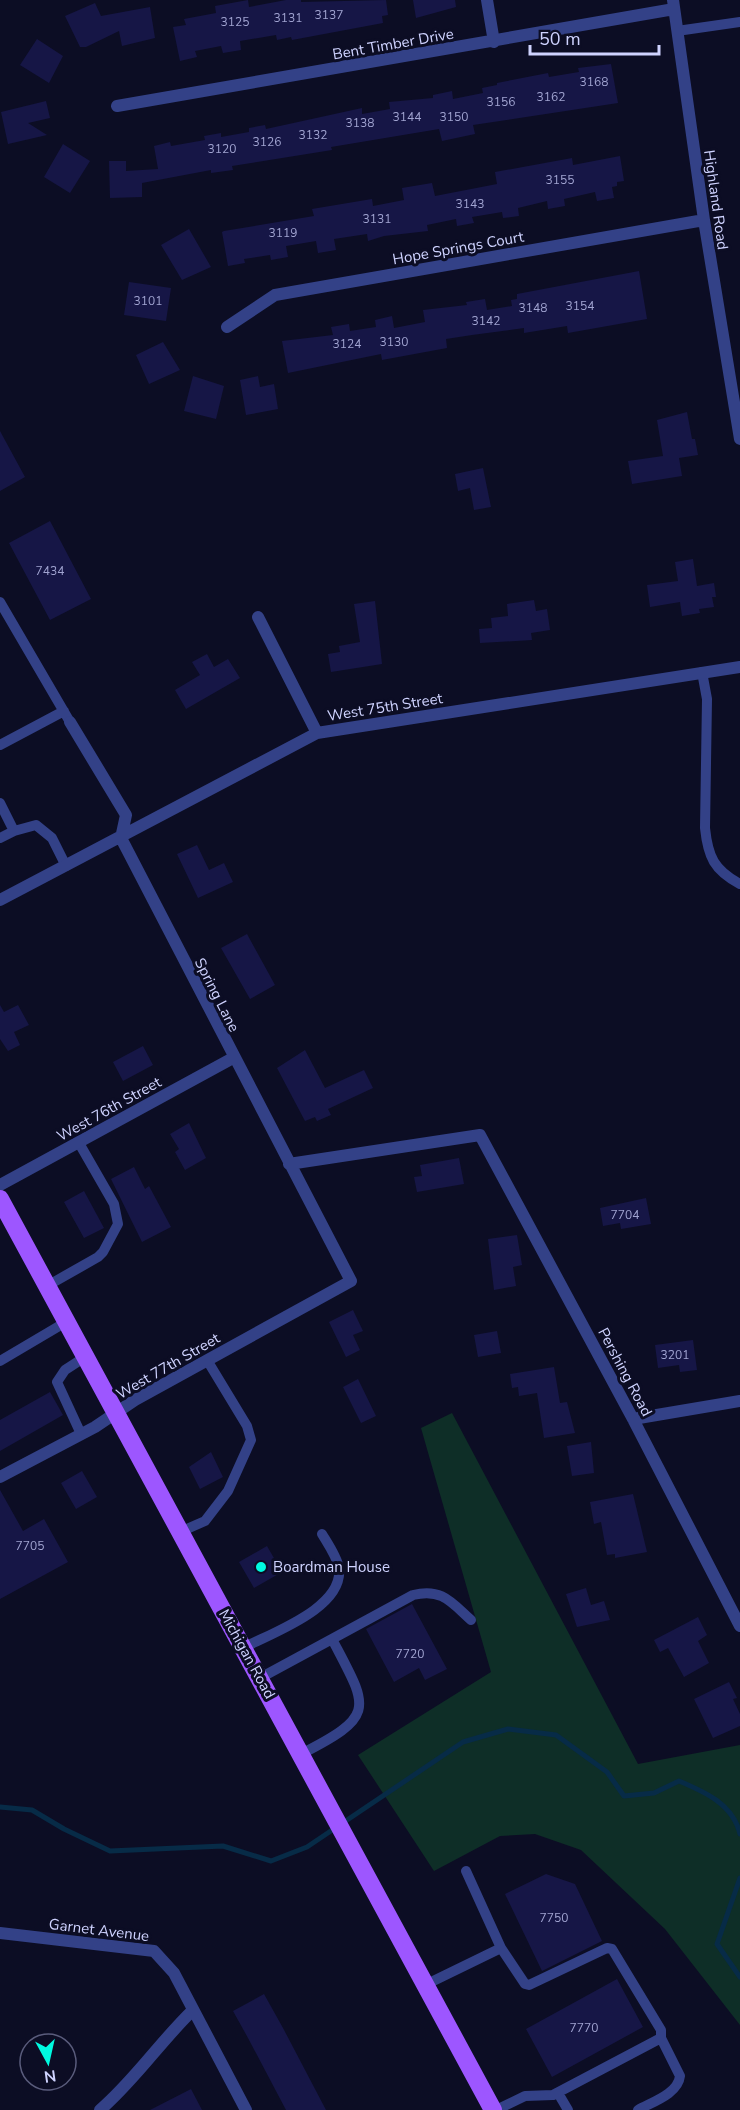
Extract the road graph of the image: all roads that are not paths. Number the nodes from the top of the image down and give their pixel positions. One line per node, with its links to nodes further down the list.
1 (487, 0): 5 (street)
2 (674, 4): 4 (street, Highland Road); 5 (street, Bent Timber Drive)
3 (740, 22): 4 (lane)
4 (677, 31): 7 (street, Highland Road)
5 (494, 42): 6 (street, Bent Timber Drive)
6 (117, 106)
7 (704, 220): 8 (street, Hope Springs Court); 9 (street, Highland Road)
8 (227, 327)
9 (740, 439)
10 (0, 602): 14 (lane)
11 (258, 617): 15 (street)
12 (740, 667): 13 (street, West 75th Street)
13 (702, 672): 15 (street, West 75th Street); 22 (lane)
14 (67, 716): 16 (lane); 20 (street)
15 (317, 733): 20 (street, West 75th Street)
16 (0, 745)
17 (0, 804): 18 (lane)
18 (14, 831): 19 (lane); 21 (lane)
19 (0, 838)
20 (121, 838): 21 (street, West 75th Street); 24 (street, Spring Lane)
21 (66, 866): 23 (street, West 75th Street)
22 (740, 884)
23 (0, 900)
24 (233, 1058): 25 (street, West 76th Street); 26 (street, Spring Lane)
25 (78, 1143): 27 (street, West 76th Street); 30 (lane)
26 (289, 1164): 29 (street, Spring Lane); 37 (street, Pershing Road)
27 (0, 1185)
28 (0, 1199): 30 (main road, Michigan Road)
29 (351, 1281): 34 (street, West 77th Street)
30 (47, 1286): 31 (main road, Michigan Road)
31 (66, 1322): 32 (main road, Michigan Road); 33 (lane)
32 (85, 1357): 36 (main road, Michigan Road); 38 (lane)
33 (0, 1360)
34 (207, 1360): 36 (street, West 77th Street); 40 (lane)
35 (740, 1401): 37 (street)
36 (115, 1414): 38 (street, West 77th Street); 40 (main road, Michigan Road)
37 (633, 1419): 43 (street, Pershing Road)
38 (81, 1434): 39 (street, West 77th Street)
39 (0, 1477)
40 (180, 1532): 45 (main road, Michigan Road)
41 (322, 1534): 45 (lane)
42 (471, 1620): 44 (lane)
43 (740, 1626)
44 (332, 1639): 46 (lane); 47 (lane)
45 (243, 1648): 46 (main road, Michigan Road)
46 (260, 1678): 47 (main road, Michigan Road)
47 (302, 1755): 51 (main road, Michigan Road)
48 (466, 1871): 50 (lane)
49 (0, 1933): 52 (street, Garnet Avenue)
50 (501, 1948): 51 (lane); 53 (lane)
51 (425, 1985): 57 (main road, Michigan Road)
52 (192, 2011): 55 (street); 56 (street, Garnet Avenue)
53 (661, 2038): 54 (lane); 59 (lane)
54 (558, 2093): 57 (lane); 58 (lane)
55 (100, 2110)
56 (246, 2110)
57 (494, 2110)
58 (568, 2110)
59 (638, 2110)

